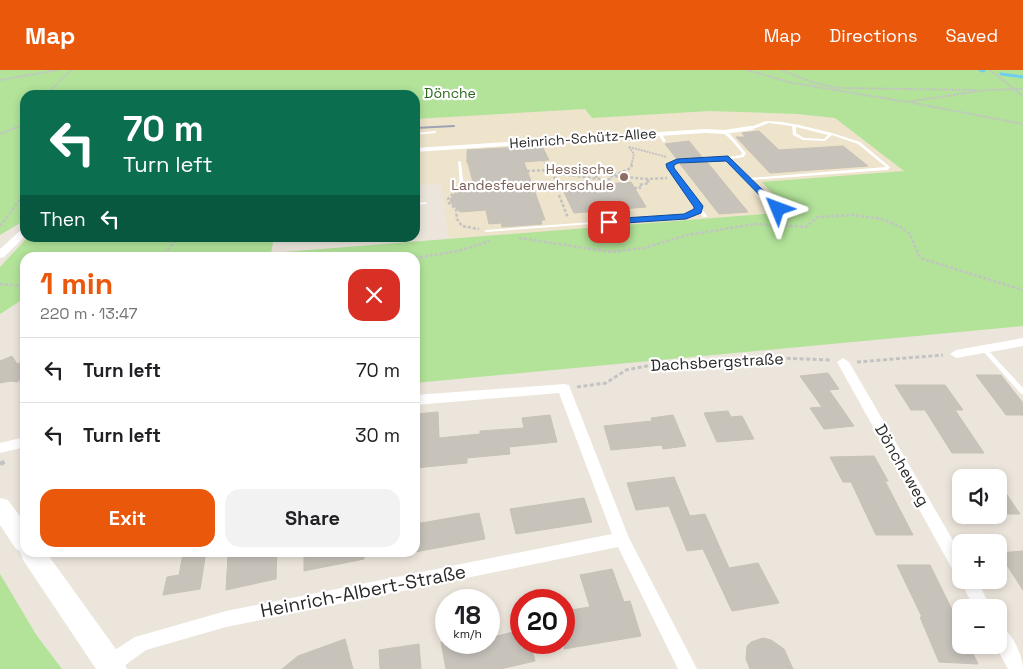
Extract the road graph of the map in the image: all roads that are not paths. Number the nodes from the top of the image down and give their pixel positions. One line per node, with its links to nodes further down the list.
1 (794, 126): 2 (lane); 6 (lane); 6 (lane)
2 (750, 128): 4 (street, Heinrich-Schütz-Allee)
3 (435, 132): 5 (lane)
4 (724, 132): 7 (street, Heinrich-Schütz-Allee); 8 (lane)
5 (420, 134)
6 (831, 134): 10 (lane)
7 (420, 150)
8 (728, 158): 10 (lane); 14 (lane)
9 (459, 162): 11 (lane)
10 (747, 179): 15 (lane)
11 (462, 188)
12 (425, 203): 13 (lane)
13 (420, 204)
14 (698, 206): 16 (lane); 17 (lane)
15 (778, 209)
16 (705, 216)
17 (486, 230)
18 (20, 236): 19 (street)
19 (0, 254)
20 (1023, 342): 21 (street)
21 (984, 349): 22 (street); 24 (lane)
22 (956, 354)
23 (843, 362): 31 (street, Döncheweg)
24 (1023, 392)
25 (420, 400): 30 (street)
26 (20, 443): 27 (street)
27 (0, 448)
28 (0, 507): 29 (main road)
29 (20, 535)
30 (622, 539): 34 (street, Heinrich-Albert-Straße); 35 (street)
31 (952, 553)
32 (36, 557): 34 (main road)
33 (1007, 649): 36 (street)
34 (112, 666)
35 (688, 669)
36 (1018, 669)

